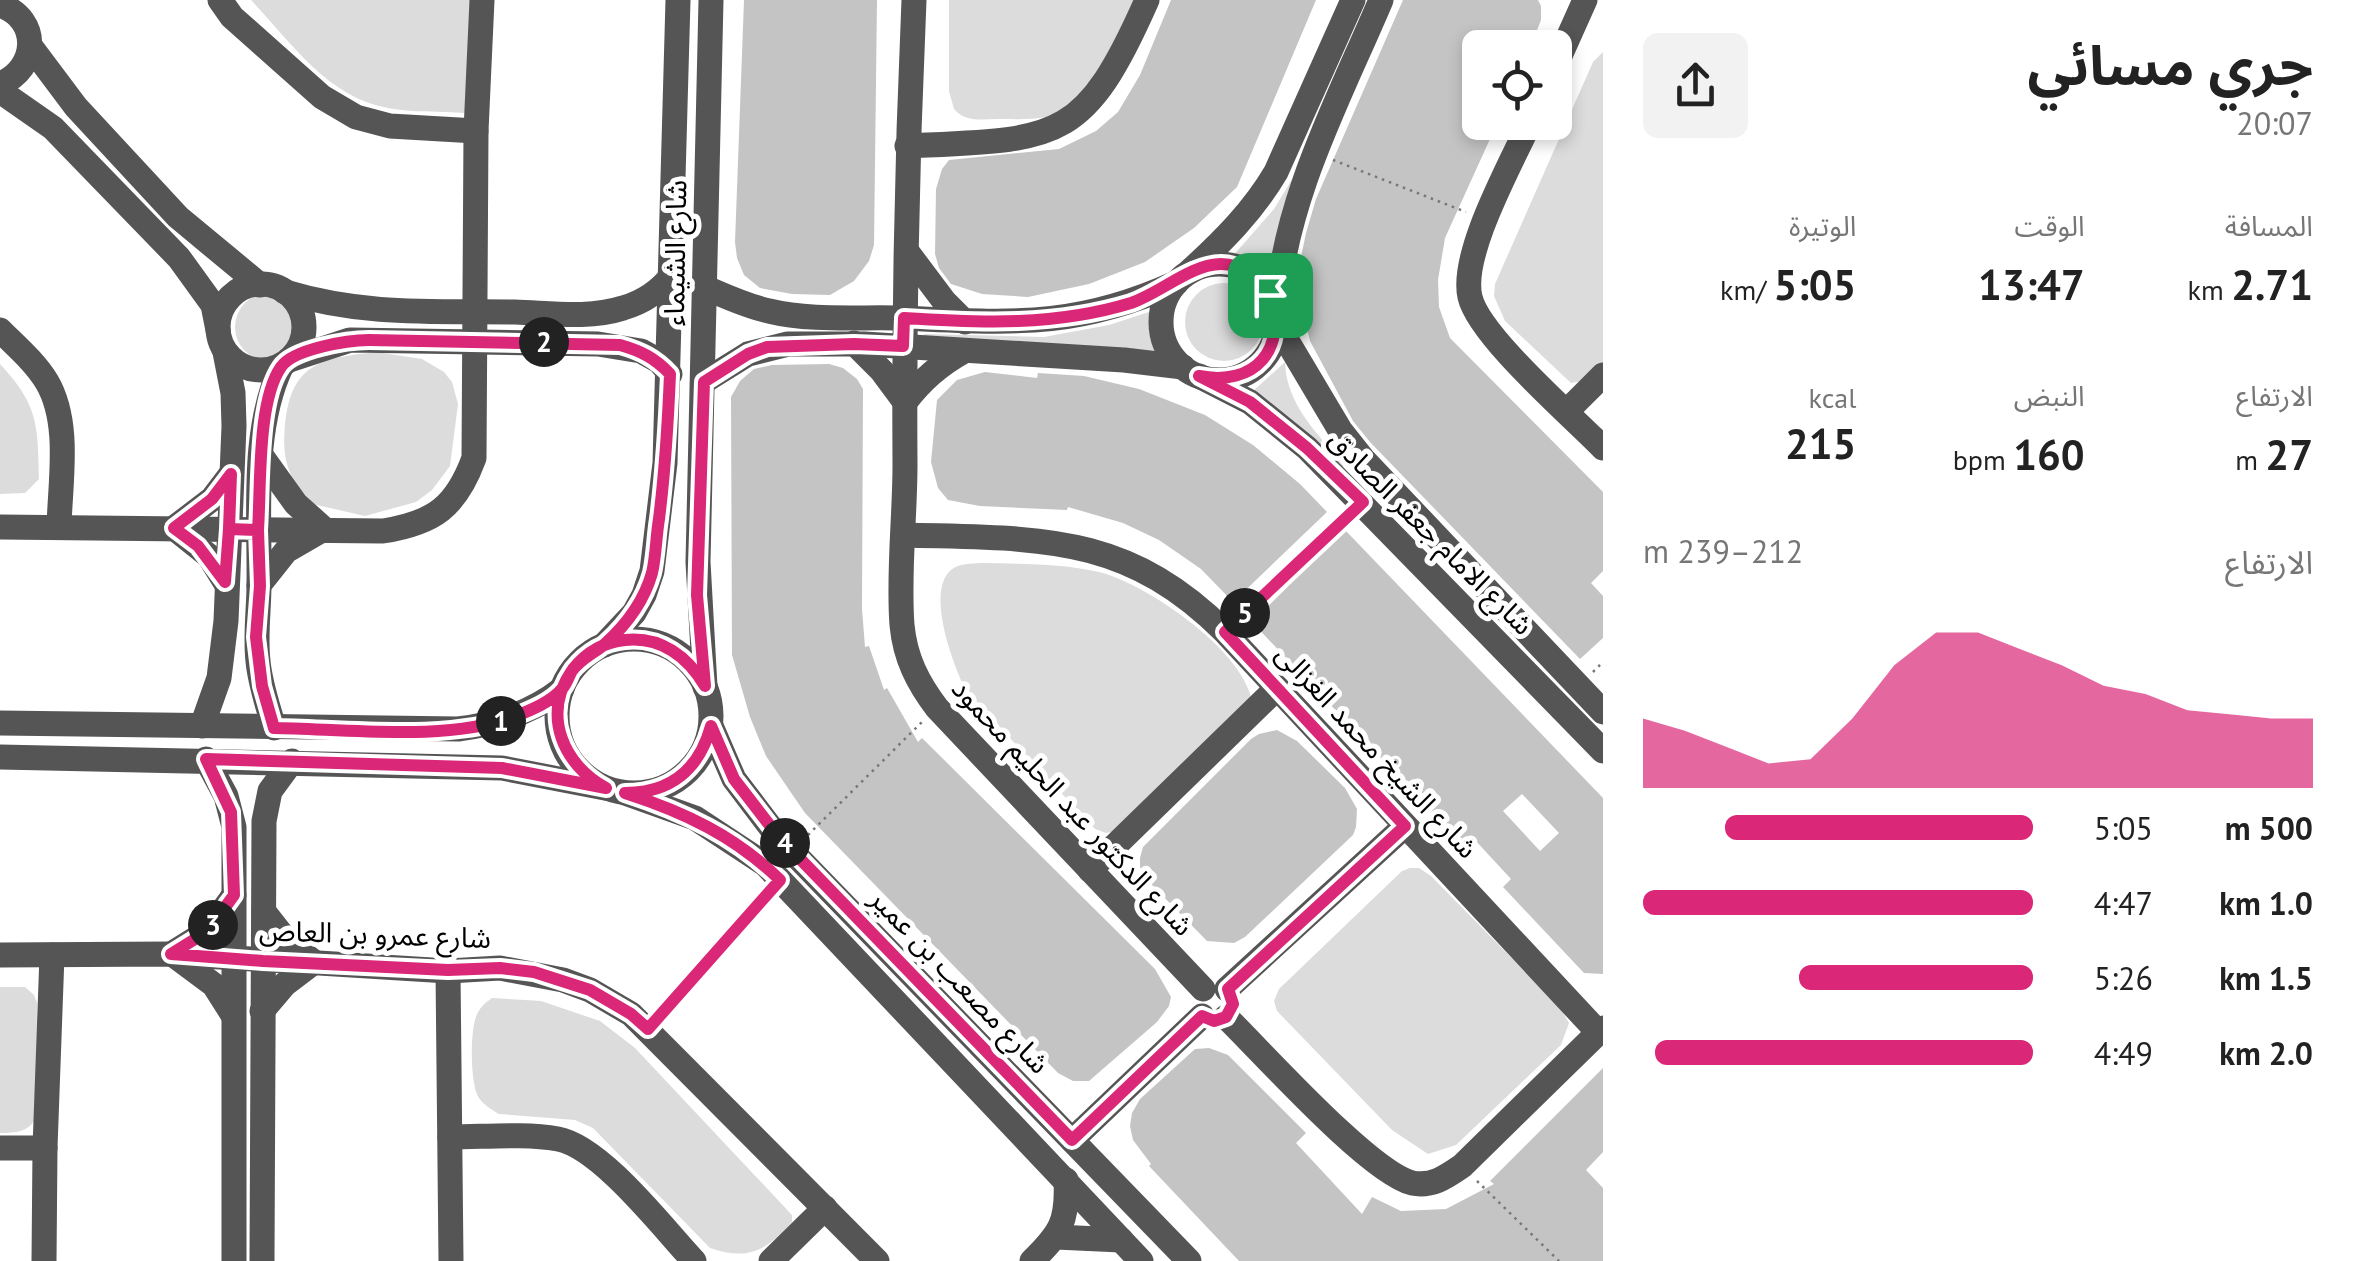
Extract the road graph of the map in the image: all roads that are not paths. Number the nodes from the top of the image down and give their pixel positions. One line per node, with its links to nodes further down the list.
1 (220, 0): 14 (street)
2 (482, 0): 14 (street)
3 (678, 0): 18 (street, شارع الشيماء)
4 (711, 0): 20 (street, شارع الشيماء)
5 (914, 0): 16 (street, شارع الدكتور عبد الحليم محمود)
6 (1148, 0): 16 (street)
7 (1353, 0): 19 (street)
8 (1381, 0): 24 (street)
9 (1586, 0): 11 (street)
10 (10, 6): 12 (street)
11 (1572, 30)
12 (31, 48): 13 (street); 21 (street)
13 (0, 87): 27 (street)
14 (476, 130): 22 (street)
15 (1522, 140): 38 (street)
16 (907, 146): 17 (street, شارع الدكتور عبد الحليم محمود)
17 (908, 253): 23 (street, شارع الدكتور عبد الحليم محمود); 25 (street)
18 (673, 274): 22 (street); 34 (street, شارع الشيماء)
19 (1181, 278): 24 (street); 25 (street); 33 (street)
20 (704, 286): 23 (street); 36 (street, شارع الشيماء)
21 (272, 288): 22 (street); 27 (street); 32 (street)
22 (477, 312): 28 (street)
23 (904, 318): 25 (street); 30 (street, شارع الدكتور عبد الحليم محمود)
24 (1276, 319): 33 (street); 55 (street, شارع الامام جعفر الصادق)
25 (965, 322)
26 (0, 330): 43 (street)
27 (222, 341): 32 (street); 41 (street)
28 (477, 341): 32 (street); 34 (street); 46 (street)
29 (854, 344): 30 (street, شارع الامام جعفر الصادق); 36 (street, شارع الامام جعفر الصادق); 37 (street)
30 (903, 346): 31 (street, شارع الامام جعفر الصادق); 37 (street, شارع الدكتور عبد الحليم محمود)
31 (964, 351): 33 (street, شارع الامام جعفر الصادق); 37 (street)
32 (285, 362): 40 (street)
33 (1191, 372): 60 (street, شارع الامام جعفر الصادق)
34 (670, 374): 51 (street, شارع الشيماء)
35 (1603, 375): 38 (street)
36 (704, 382): 52 (street, شارع الشيماء)
37 (905, 402): 48 (street, شارع الدكتور عبد الحليم محمود)
38 (1567, 411): 39 (street)
39 (1603, 448)
40 (263, 458): 46 (street); 47 (street)
41 (231, 474): 44 (street); 45 (street)
42 (0, 527): 43 (street)
43 (59, 527): 44 (street)
44 (174, 528): 45 (street); 49 (street)
45 (229, 529): 47 (street); 49 (street)
46 (324, 529): 47 (street); 50 (street)
47 (258, 530): 50 (street)
48 (905, 535): 53 (street, شارع الشيخ محمد الغزالى); 66 (street, شارع الدكتور عبد الحليم محمود)
49 (225, 582): 57 (street)
50 (260, 586): 59 (street)
51 (604, 645): 52 (street); 54 (street)
52 (705, 686): 58 (street)
53 (1276, 688): 65 (street, شارع الشيخ محمد الغزالى); 66 (street)
54 (562, 689): 59 (street); 64 (street)
55 (1603, 712)
56 (0, 723): 57 (street)
57 (202, 726): 59 (street)
58 (711, 726): 64 (street); 82 (street, شارع مصعب بن عمير)
59 (274, 728)
60 (1603, 751)
61 (0, 757): 62 (street)
62 (206, 759): 63 (street); 67 (street)
63 (292, 761): 64 (street); 68 (street)
64 (615, 790): 85 (street)
65 (1405, 826): 76 (street); 80 (street, شارع الشيخ محمد الغزالى)
66 (1090, 870): 76 (street, شارع الدكتور عبد الحليم محمود)
67 (234, 895): 70 (street); 72 (street)
68 (264, 912): 73 (street); 74 (street)
69 (0, 954): 71 (street, شارع عمرو بن العاص)
70 (171, 954): 71 (street, شارع عمرو بن العاص); 72 (street, شارع عمرو بن العاص); 78 (street)
71 (52, 955): 84 (street)
72 (233, 959): 73 (street, شارع عمرو بن العاص); 78 (street)
73 (263, 961): 74 (street, شارع عمرو بن العاص); 77 (street)
74 (314, 962): 75 (street, شارع عمرو بن العاص); 77 (street)
75 (448, 970): 81 (street); 86 (street, شارع عمرو بن العاص)
76 (1215, 989): 79 (street)
77 (262, 1012): 91 (street)
78 (233, 1015): 90 (street)
79 (1214, 1016): 80 (street); 82 (street)
80 (1601, 1030)
81 (450, 1137): 92 (street); 93 (street)
82 (1072, 1140): 98 (street, شارع مصعب بن عمير)
83 (0, 1148): 84 (street)
84 (44, 1148): 89 (street)
85 (1066, 1180): 87 (street); 88 (street)
86 (826, 1208): 94 (street); 95 (street, شارع عمرو بن العاص)
87 (1056, 1237): 88 (street); 96 (street)
88 (1121, 1240): 97 (street)
89 (44, 1261)
90 (234, 1261)
91 (262, 1261)
92 (451, 1261)
93 (694, 1261)
94 (771, 1261)
95 (877, 1261)
96 (1032, 1261)
97 (1141, 1261)
98 (1189, 1261)

